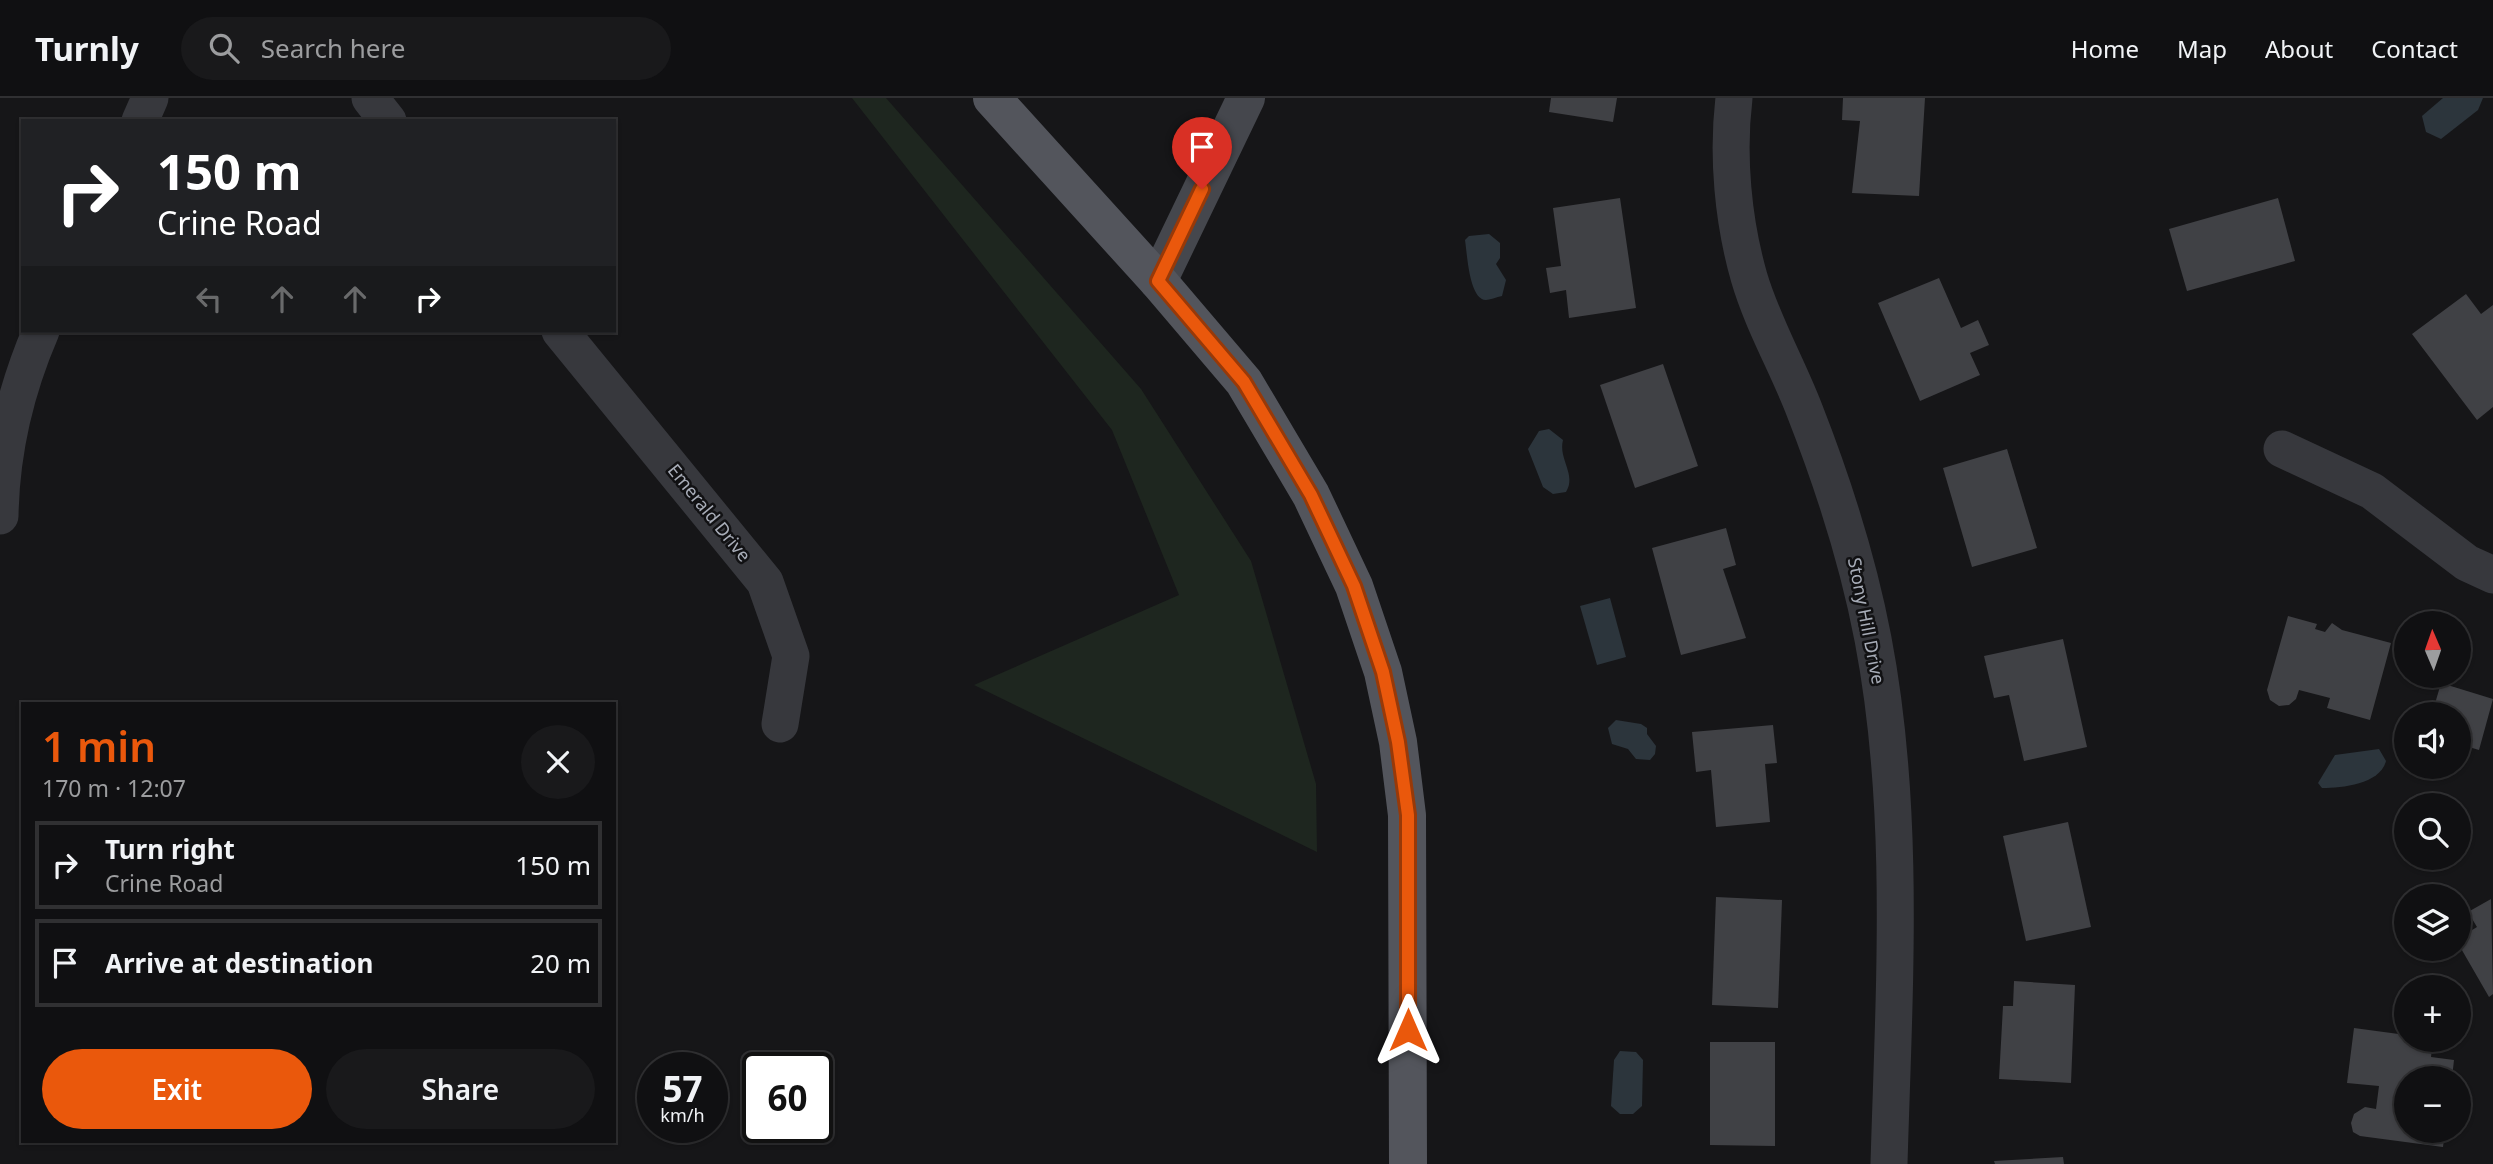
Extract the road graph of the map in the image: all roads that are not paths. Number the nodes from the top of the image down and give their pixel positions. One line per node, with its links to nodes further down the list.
1 (150, 98): 6 (street)
2 (370, 98): 7 (street)
3 (992, 98): 8 (main road)
4 (1246, 98): 8 (street)
5 (1734, 98): 16 (street, Stony Hill Drive)
6 (140, 119)
7 (386, 119)
8 (1158, 281): 15 (main road)
9 (40, 333): 12 (street)
10 (562, 333): 14 (street, Emerald Drive)
11 (2282, 449): 13 (street)
12 (0, 516)
13 (2493, 575)
14 (780, 724)
15 (1408, 1164)
16 (1889, 1164)

